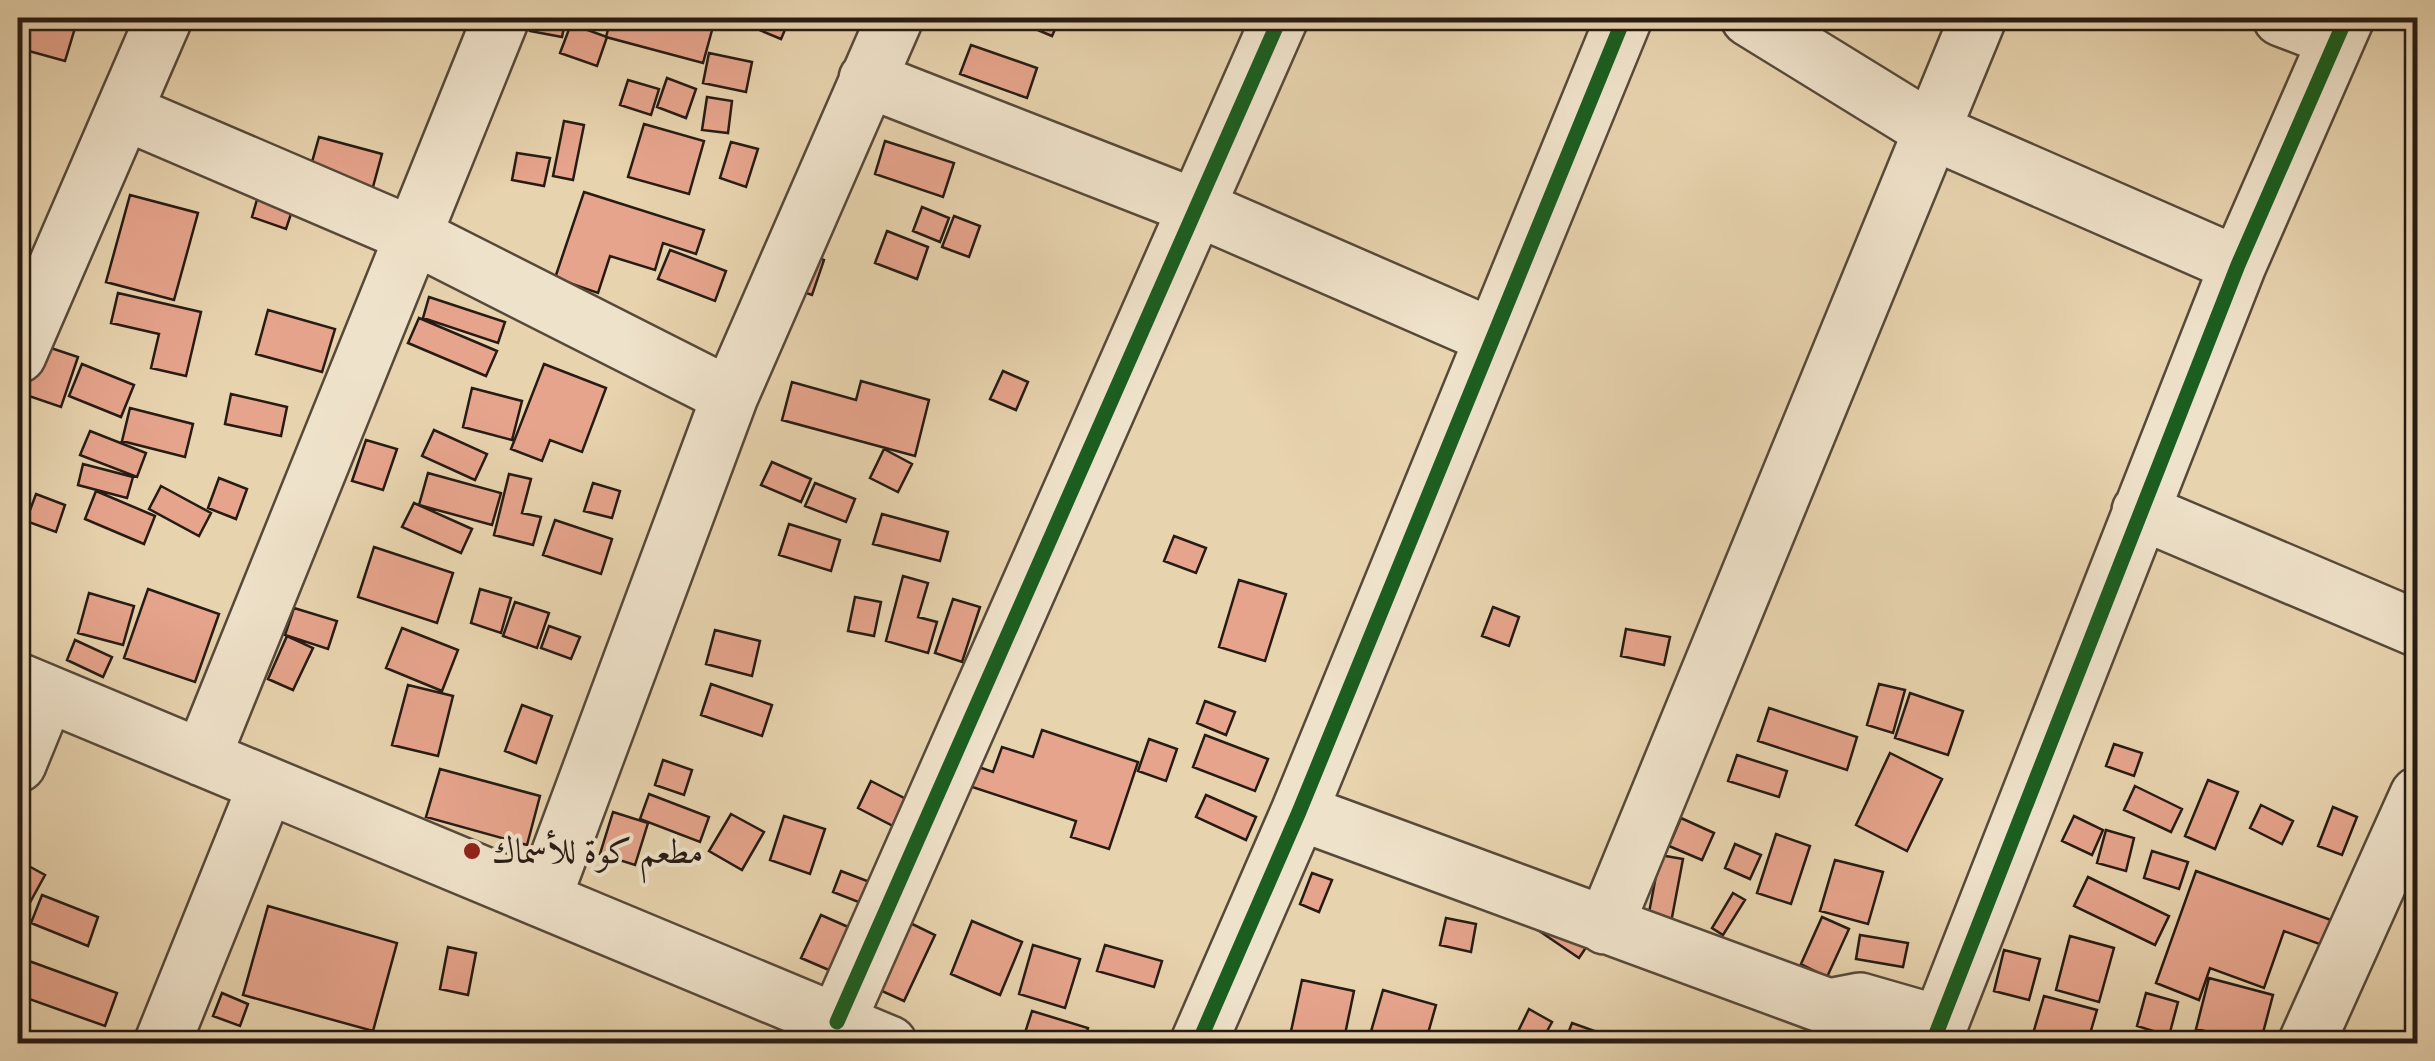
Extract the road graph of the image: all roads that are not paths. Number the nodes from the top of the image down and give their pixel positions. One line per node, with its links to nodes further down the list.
1 (164, 18): 11 (street)
2 (501, 18): 14 (street)
3 (895, 18): 10 (street)
4 (1280, 18): 13 (street)
5 (1624, 18): 16 (street)
6 (1750, 18): 12 (street)
7 (1978, 18): 12 (street)
8 (2281, 18): 9 (street)
9 (2341, 28): 15 (street)
10 (867, 79): 13 (street); 18 (street)
11 (125, 112): 14 (street); 17 (street)
12 (1934, 132): 15 (street); 28 (street)
13 (1195, 207): 16 (street); 29 (street)
14 (412, 235): 18 (street); 22 (street)
15 (2238, 265): 19 (street)
16 (1493, 337): 26 (street)
17 (18, 354)
18 (730, 396): 27 (street)
19 (2140, 511): 20 (street); 30 (street)
20 (2418, 629)
21 (32, 687): 22 (street); 23 (street)
22 (202, 758): 24 (street)
23 (18, 764)
24 (266, 786): 27 (street); 32 (street)
25 (2418, 795): 31 (street)
26 (1298, 812): 28 (street); 34 (street)
27 (543, 898): 29 (street)
28 (1606, 926): 30 (street)
29 (837, 1022): 33 (street)
30 (1936, 1034)
31 (2316, 1040)
32 (162, 1044)
33 (889, 1044)
34 (1198, 1044)

